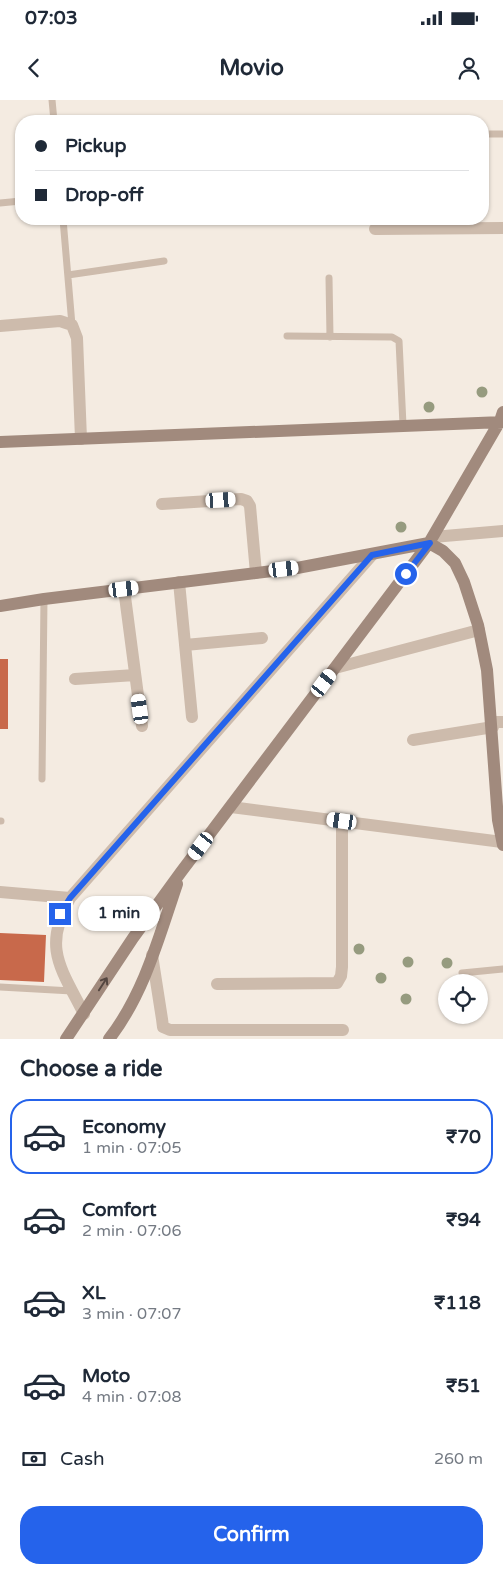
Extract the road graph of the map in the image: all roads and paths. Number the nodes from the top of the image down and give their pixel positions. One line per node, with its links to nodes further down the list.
1 (52, 100): 2 (lane)
2 (53, 115)
3 (489, 134): 4 (lane)
4 (503, 134)
5 (15, 201): 6 (lane)
6 (0, 202)
7 (64, 225): 13 (lane)
8 (427, 225): 11 (street)
9 (456, 225): 10 (street)
10 (503, 228)
11 (376, 229)
12 (164, 262): 13 (lane)
13 (68, 275): 15 (lane)
14 (329, 278): 18 (lane)
15 (72, 324): 16 (street); 21 (street)
16 (0, 326)
17 (287, 336): 18 (lane)
18 (330, 337): 20 (lane)
19 (502, 418): 20 (street); 25 (street)
20 (403, 426): 21 (street)
21 (81, 439): 22 (street)
22 (0, 442)
23 (162, 504): 27 (street)
24 (503, 531): 25 (street)
25 (431, 540): 26 (street); 32 (street); 35 (street)
26 (372, 555): 27 (street); 48 (street)
27 (256, 573): 28 (street)
28 (179, 582): 29 (street); 34 (street)
29 (124, 589): 30 (street); 36 (street)
30 (44, 599): 31 (street); 42 (lane)
31 (0, 606)
32 (479, 630): 35 (street); 39 (street)
33 (262, 638): 34 (street)
34 (185, 645): 38 (street)
35 (335, 668): 43 (street)
36 (135, 675): 37 (street); 40 (street)
37 (75, 679)
38 (192, 717)
39 (496, 724): 41 (street); 45 (street)
40 (142, 726)
41 (413, 740)
42 (42, 779)
43 (230, 806): 44 (street); 46 (street)
44 (342, 821): 45 (street); 52 (street)
45 (502, 843)
46 (181, 872): 49 (street); 55 (street, one-way to 46)
47 (0, 892): 48 (street)
48 (70, 898): 54 (street)
49 (152, 955): 56 (street); 58 (street)
50 (501, 971): 51 (lane)
51 (462, 973)
52 (217, 984)
53 (0, 987): 54 (lane)
54 (72, 992): 55 (street)
55 (84, 1014): 57 (street)
56 (343, 1030)
57 (66, 1039)
58 (109, 1039)

